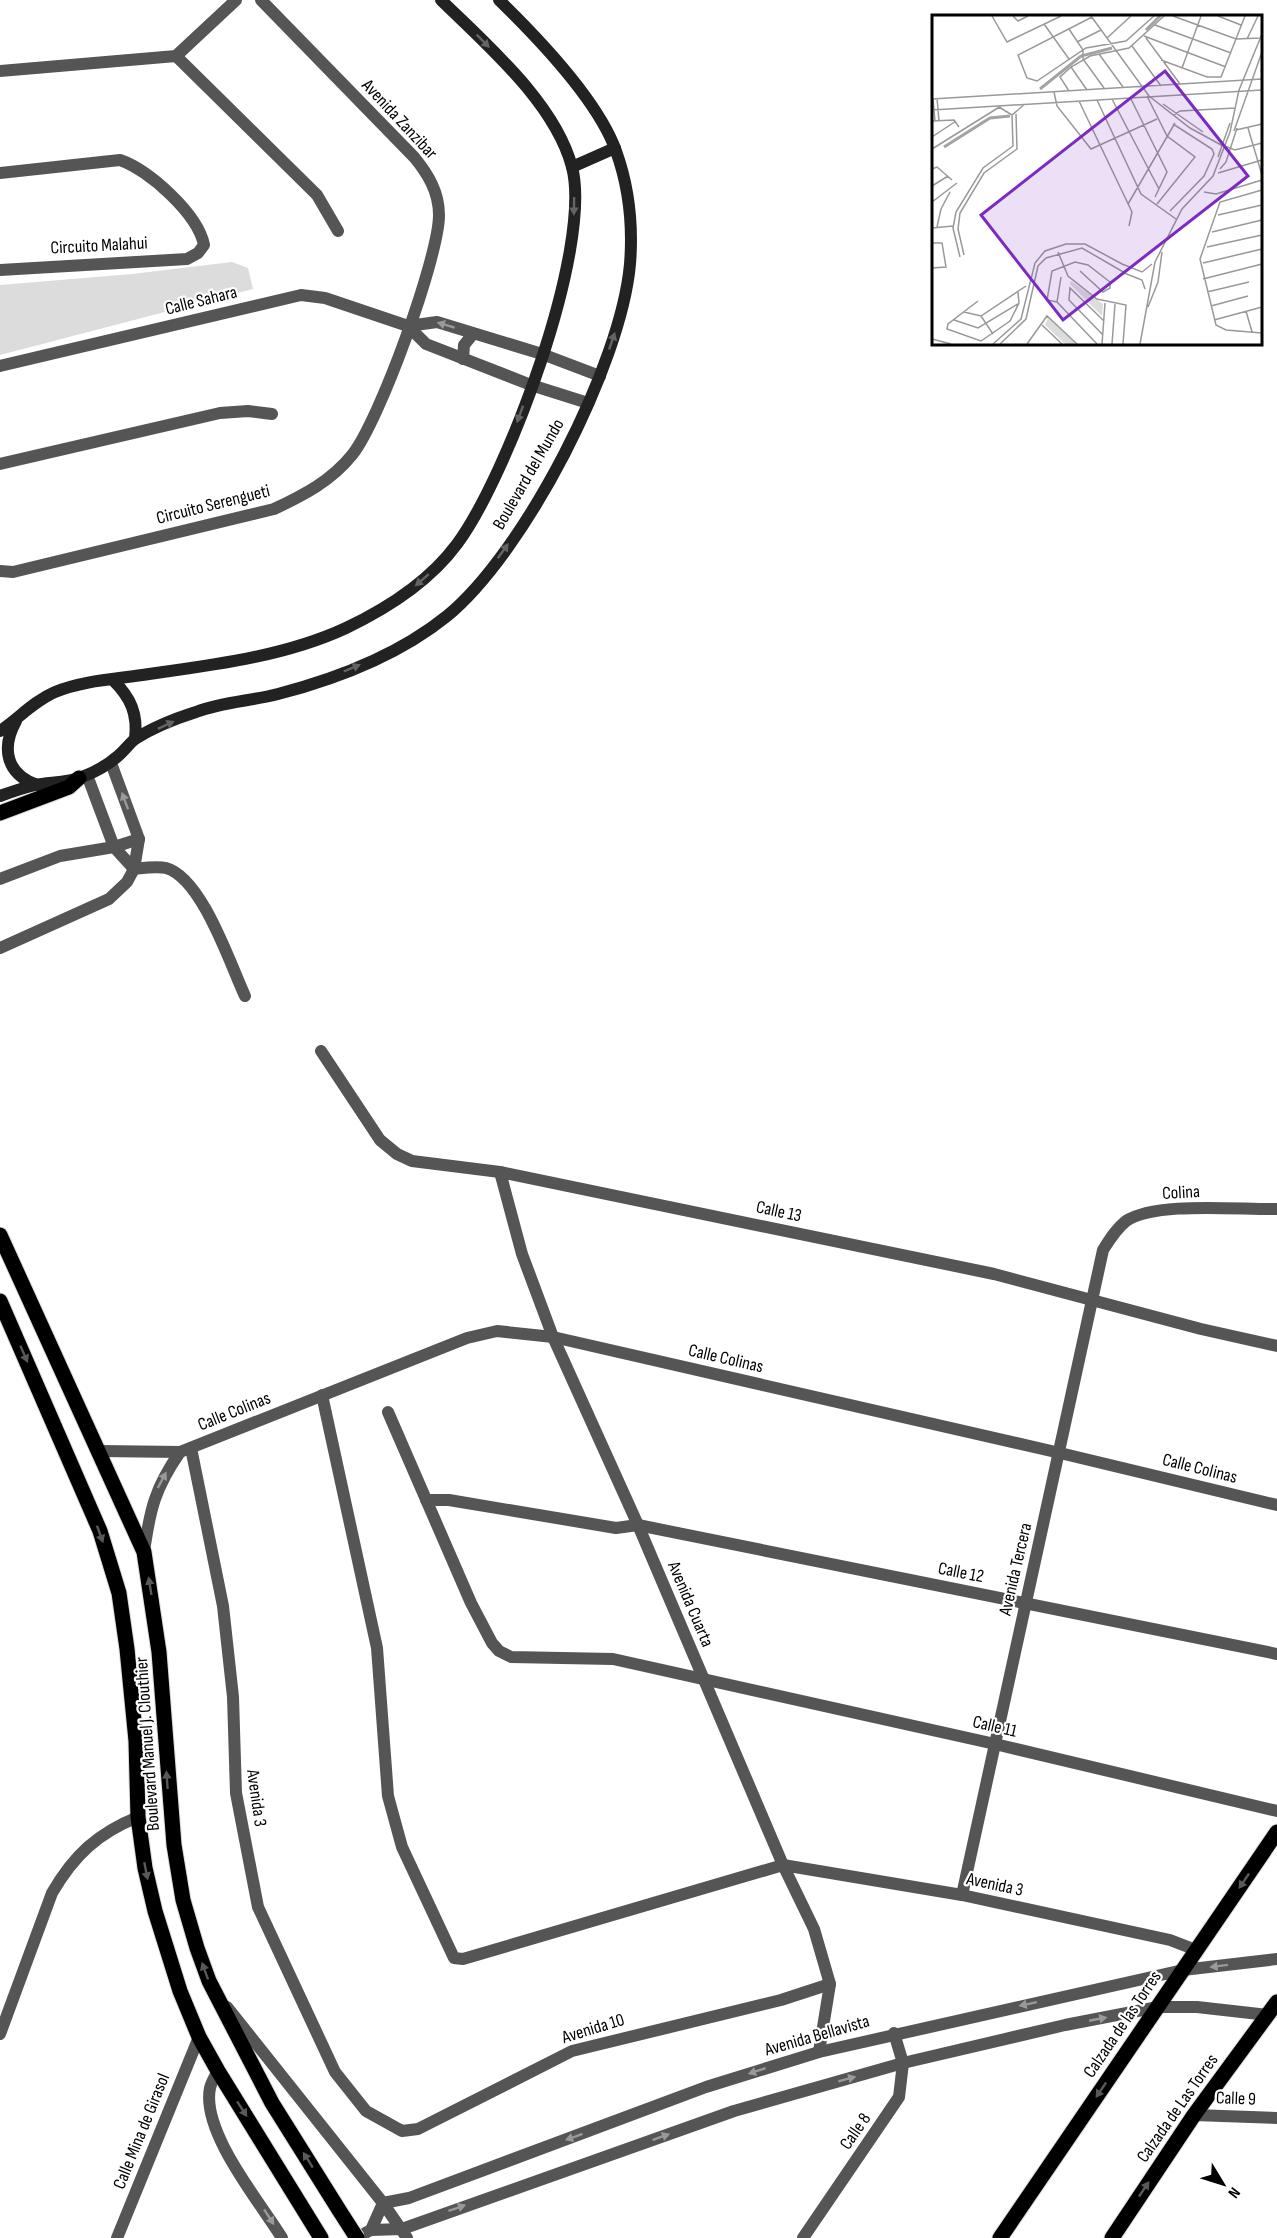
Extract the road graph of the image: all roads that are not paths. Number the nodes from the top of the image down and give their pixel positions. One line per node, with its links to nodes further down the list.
1 (236, 0): 5 (street)
2 (261, 0): 12 (street, Avenida Zanzibar)
3 (441, 0): 8 (street, Boulevard del Mundo, one-way to 8)
4 (499, 0): 7 (street, Boulevard del Mundo)
5 (176, 56): 6 (street); 10 (street)
6 (0, 70)
7 (615, 148): 8 (street); 17 (street, Boulevard del Mundo, one-way to 7)
8 (572, 167): 14 (street, Boulevard del Mundo, one-way to 14)
9 (0, 173): 11 (street, Circuito Malahui)
10 (338, 231)
11 (0, 270)
12 (408, 326): 13 (street, one-way to 12); 15 (street); 16 (street, Calle Sahara); 22 (street, Circuito Serengueti)
13 (473, 334): 14 (street); 15 (street)
14 (542, 354): 17 (street); 18 (street, Boulevard del Mundo)
15 (463, 359): 18 (street)
16 (0, 366)
17 (600, 376): 19 (street, Boulevard del Mundo)
18 (531, 385): 19 (street); 23 (street, Boulevard del Mundo, one-way to 23)
19 (588, 403): 26 (street, Boulevard del Mundo, one-way to 19)
20 (272, 414): 21 (street)
21 (0, 464)
22 (0, 571)
23 (113, 680): 24 (street, Boulevard del Mundo); 26 (street)
24 (16, 720): 25 (street, Boulevard del Mundo); 29 (street)
25 (0, 731)
26 (135, 739): 27 (street, Boulevard del Mundo)
27 (111, 763): 28 (street, Boulevard del Mundo); 32 (street, one-way to 27)
28 (83, 777): 29 (street, Boulevard del Mundo); 31 (main road); 33 (street)
29 (37, 785): 30 (street, Boulevard del Mundo)
30 (0, 796)
31 (0, 813)
32 (139, 839): 33 (street); 34 (street)
33 (114, 847): 34 (street); 35 (street)
34 (134, 869): 36 (street); 37 (street)
35 (0, 879)
36 (0, 948)
37 (245, 996)
38 (321, 1051): 39 (street, Calle 13)
39 (500, 1172): 43 (street, Calle 13); 45 (street, Avenida Cuarta)
40 (1277, 1209): 42 (street, Colina)
41 (0, 1235): 50 (main road, Boulevard Manuel J. Clouthier)
42 (1103, 1250): 43 (street, Avenida Tercera)
43 (1092, 1299): 46 (street, Calle 13); 51 (street, Avenida Tercera)
44 (0, 1301): 61 (main road, Boulevard Manuel J. Clouthier, one-way to 61)
45 (553, 1337): 47 (street, Calle Colinas); 51 (street, Calle Colinas); 54 (street, Avenida Cuarta)
46 (1277, 1346)
47 (322, 1395): 49 (street, Calle Colinas); 63 (street)
48 (388, 1412): 52 (street, Calle 11)
49 (186, 1450): 50 (street, Calle Colinas); 55 (street, one-way to 49); 81 (street, Avenida 3)
50 (100, 1451): 55 (main road, Boulevard Manuel J. Clouthier)
51 (1060, 1453): 53 (street, Calle Colinas); 56 (street, Avenida Tercera)
52 (426, 1500): 54 (street, Calle 12); 58 (street, Calle 11)
53 (1277, 1505)
54 (638, 1525): 56 (street, Calle 12); 58 (street, Avenida Cuarta)
55 (144, 1552): 69 (main road, Boulevard Manuel J. Clouthier, one-way to 55)
56 (1026, 1603): 57 (street, Calle 12); 59 (street, Avenida Tercera)
57 (1277, 1654)
58 (704, 1678): 59 (street, Calle 11); 63 (street, Avenida Cuarta)
59 (995, 1744): 60 (street, Calle 11); 64 (street, Avenida Tercera)
60 (1277, 1811)
61 (138, 1817): 74 (street, Boulevard Manuel J. Clouthier); 75 (main road, Boulevard Manuel J. Clouthier, one-way to 75)
62 (1277, 1832): 65 (main road, Calzada de las Torres, one-way to 65)
63 (783, 1865): 64 (street, Avenida 3); 68 (street, Avenida Cuarta)
64 (962, 1895): 65 (street, Avenida 3)
65 (1196, 1950): 67 (main road, Calzada de las Torres)
66 (1277, 1959): 67 (street, Avenida Bellavista, one-way to 67)
67 (1183, 1970): 71 (main road, Calzada de las Torres); 73 (street, Avenida Bellavista, one-way to 73)
68 (830, 1984): 76 (street, Avenida Cuarta); 81 (street, Avenida 10)
69 (217, 1994): 82 (street); 88 (main road, Boulevard Manuel J. Clouthier, one-way to 69, bridge)
70 (1277, 2002): 72 (main road, Calzada de Las Torres)
71 (1158, 2007): 72 (street); 77 (street, one-way to 71); 90 (main road, Calzada de las Torres, one-way to 90)
72 (1268, 2015): 79 (main road, Calzada de Las Torres)
73 (894, 2033): 76 (street, Avenida Bellavista); 77 (street, Calle 8)
74 (0, 2034)
75 (199, 2037): 78 (main road, Boulevard Manuel J. Clouthier); 86 (street, Calle Mina de Girasol)
76 (819, 2052): 82 (street, Avenida Bellavista, one-way to 82)
77 (903, 2063): 85 (street, one-way to 77); 89 (street, Calle 8)
78 (218, 2071): 84 (main road, Boulevard Manuel J. Clouthier, one-way to 84); 87 (street, one-way to 87)
79 (1194, 2115): 80 (street, Calle 9); 91 (main road, Calzada de Las Torres, one-way to 79)
80 (1277, 2118)
81 (380, 2120)
82 (383, 2203): 83 (street); 85 (street)
83 (371, 2230): 85 (street); 88 (street)
84 (317, 2231)
85 (405, 2233)
86 (117, 2238)
87 (282, 2238)
88 (357, 2238)
89 (803, 2238)
90 (1000, 2238)
91 (1112, 2238)

